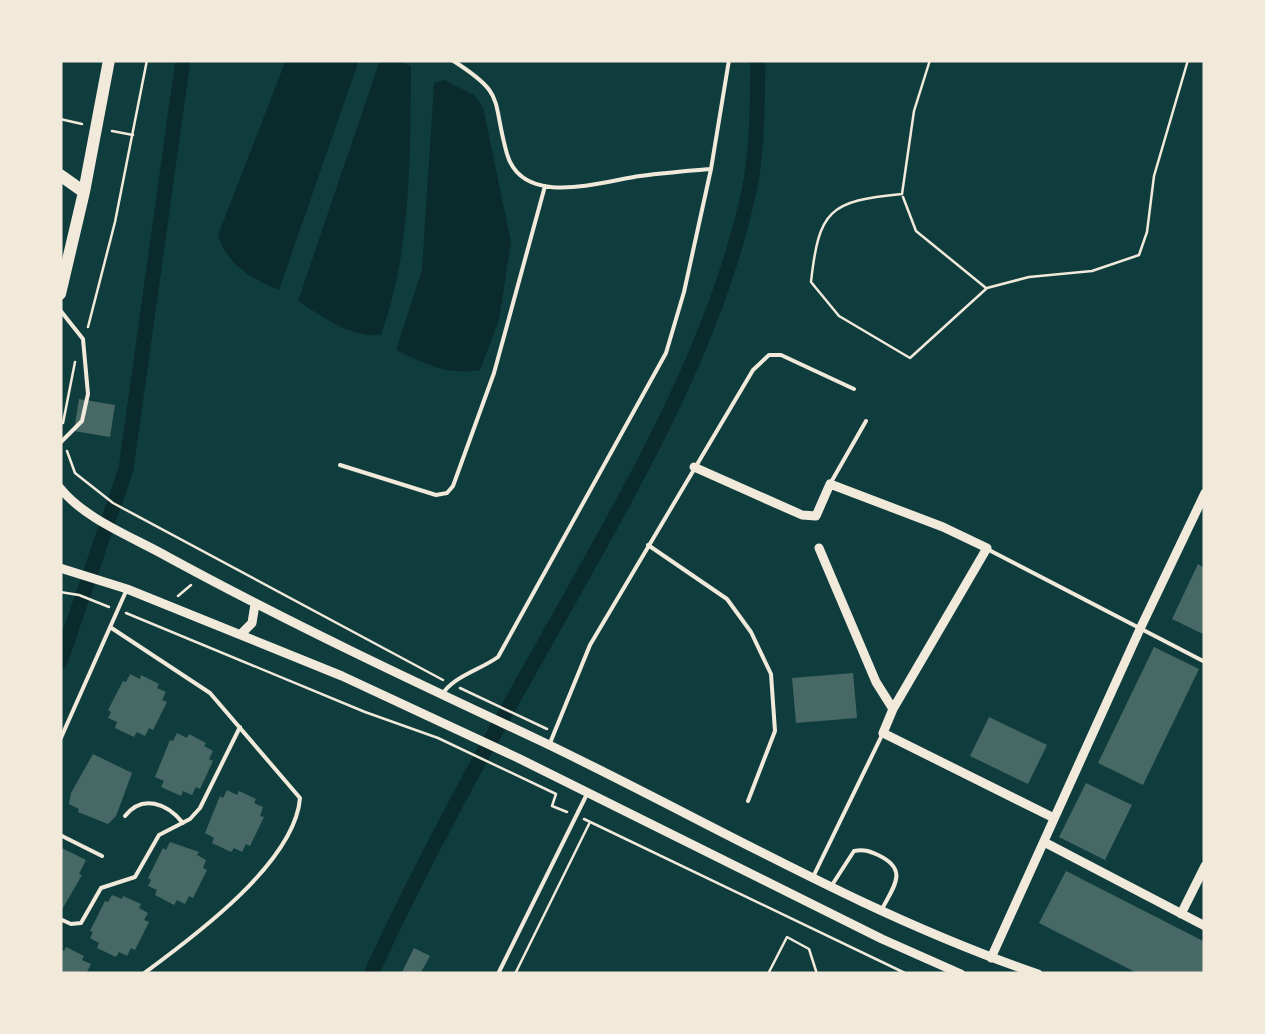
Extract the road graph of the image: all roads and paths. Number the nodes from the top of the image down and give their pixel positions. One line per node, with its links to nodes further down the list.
1 (109, 60): 14 (main road)
2 (147, 60): 10 (path)
3 (452, 60): 13 (lane)
4 (729, 60): 11 (lane)
5 (930, 60): 15 (path)
6 (1188, 60): 16 (path)
7 (60, 119): 8 (path)
8 (82, 124)
9 (112, 130): 10 (path)
10 (133, 135): 19 (path)
11 (711, 168): 13 (lane); 46 (lane)
12 (60, 175): 14 (main road)
13 (545, 186): 23 (lane)
14 (84, 192): 17 (main road)
15 (902, 194): 16 (path); 16 (path)
16 (987, 288)
17 (60, 294)
18 (60, 310): 19 (lane)
19 (83, 338): 22 (path); 22 (lane)
20 (854, 389): 24 (lane)
21 (866, 420): 25 (lane)
22 (63, 440): 31 (path)
23 (340, 465)
24 (694, 467): 25 (street); 28 (lane)
25 (830, 484): 30 (street)
26 (60, 488): 38 (street)
27 (1205, 494): 43 (street)
28 (648, 546): 50 (lane); 55 (lane)
29 (819, 548): 48 (street)
30 (987, 548): 43 (lane); 48 (street)
31 (209, 553): 32 (path); 46 (path)
32 (204, 563)
33 (60, 568): 35 (street)
34 (192, 584): 37 (path)
35 (126, 589): 39 (lane); 44 (street)
36 (60, 592): 39 (path)
37 (177, 597)
38 (255, 604): 44 (street); 47 (street)
39 (118, 610): 41 (lane); 42 (path)
40 (170, 619): 42 (path)
41 (110, 627): 49 (lane); 52 (lane)
42 (166, 629): 57 (path)
43 (1140, 629): 45 (lane); 58 (street)
44 (241, 634): 54 (street)
45 (1205, 662)
46 (448, 683): 47 (lane); 50 (path)
47 (442, 695): 53 (street)
48 (893, 710): 51 (street)
49 (240, 726): 60 (lane); 73 (lane)
50 (555, 733): 53 (lane)
51 (883, 733): 58 (street); 65 (lane)
52 (60, 740)
53 (549, 746): 65 (street)
54 (588, 792): 57 (lane); 67 (street)
55 (748, 801)
56 (124, 816): 60 (lane)
57 (576, 816): 59 (path); 74 (lane)
58 (1054, 818): 62 (street)
59 (590, 822): 75 (path); 78 (path)
60 (183, 823): 70 (lane)
61 (60, 836): 63 (lane)
62 (1044, 842): 69 (street); 72 (street)
63 (102, 856)
64 (1205, 866): 69 (street)
65 (812, 877): 66 (street)
66 (834, 888): 67 (street); 68 (street); 68 (lane)
67 (826, 911): 79 (street)
68 (881, 911): 72 (street)
69 (1181, 914): 71 (street)
70 (60, 920)
71 (1205, 926)
72 (992, 958): 80 (street)
73 (143, 974)
74 (498, 974)
75 (516, 974)
76 (768, 974): 77 (path)
77 (817, 974)
78 (908, 974)
79 (961, 974)
80 (1038, 974)

